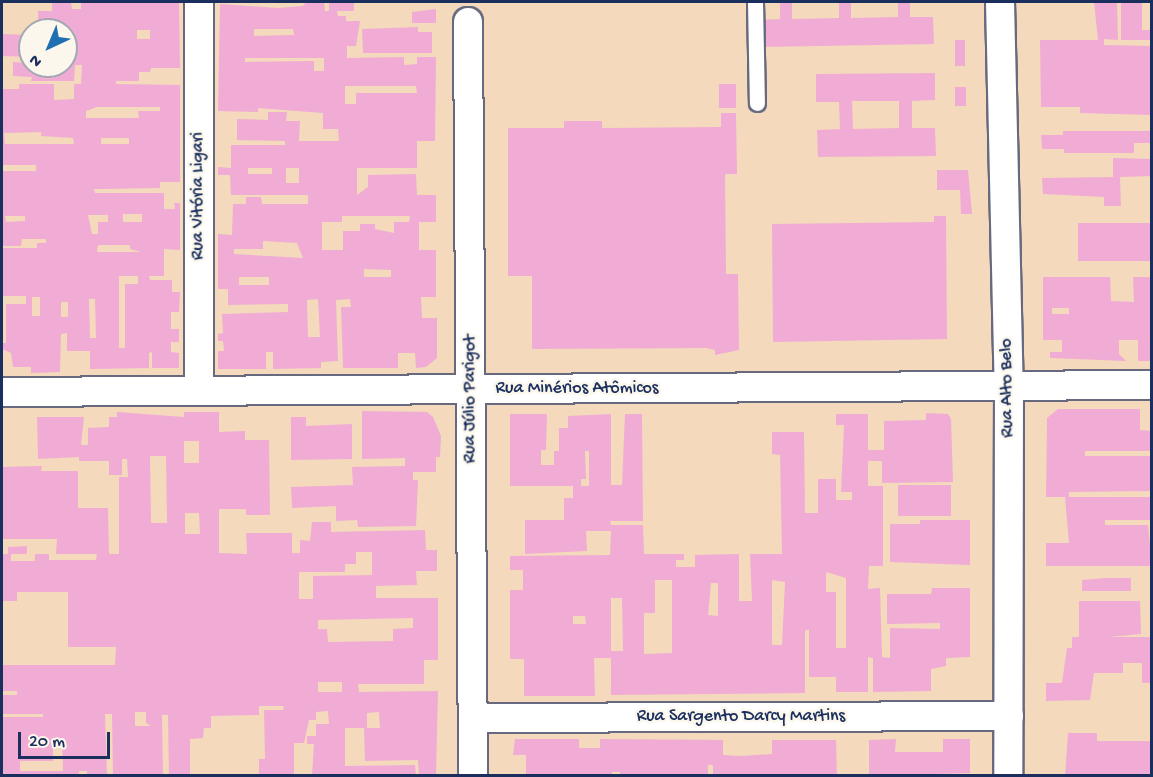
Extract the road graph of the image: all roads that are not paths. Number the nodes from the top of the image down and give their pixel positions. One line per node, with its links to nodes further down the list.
1 (199, 2): 9 (street, Rua Vitória Ligari)
2 (755, 2): 5 (lane)
3 (1000, 2): 7 (street, Rua Alto Belo)
4 (468, 22): 8 (street, Rua Júlio Parigot)
5 (757, 103)
6 (1152, 385): 7 (street, Rua Minérios Atômicos)
7 (1009, 386): 8 (street, Rua Minérios Atômicos); 11 (street, Rua Alto Belo)
8 (471, 390): 9 (street, Rua Minérios Atômicos); 12 (street, Rua Júlio Parigot)
9 (199, 391): 10 (street, Rua Minérios Atômicos)
10 (2, 392)
11 (1009, 716): 12 (street, Rua Sargento Darcy Martins); 14 (street, Rua Alto Belo)
12 (473, 718): 13 (street, Rua Júlio Parigot)
13 (473, 776)
14 (1008, 776)

